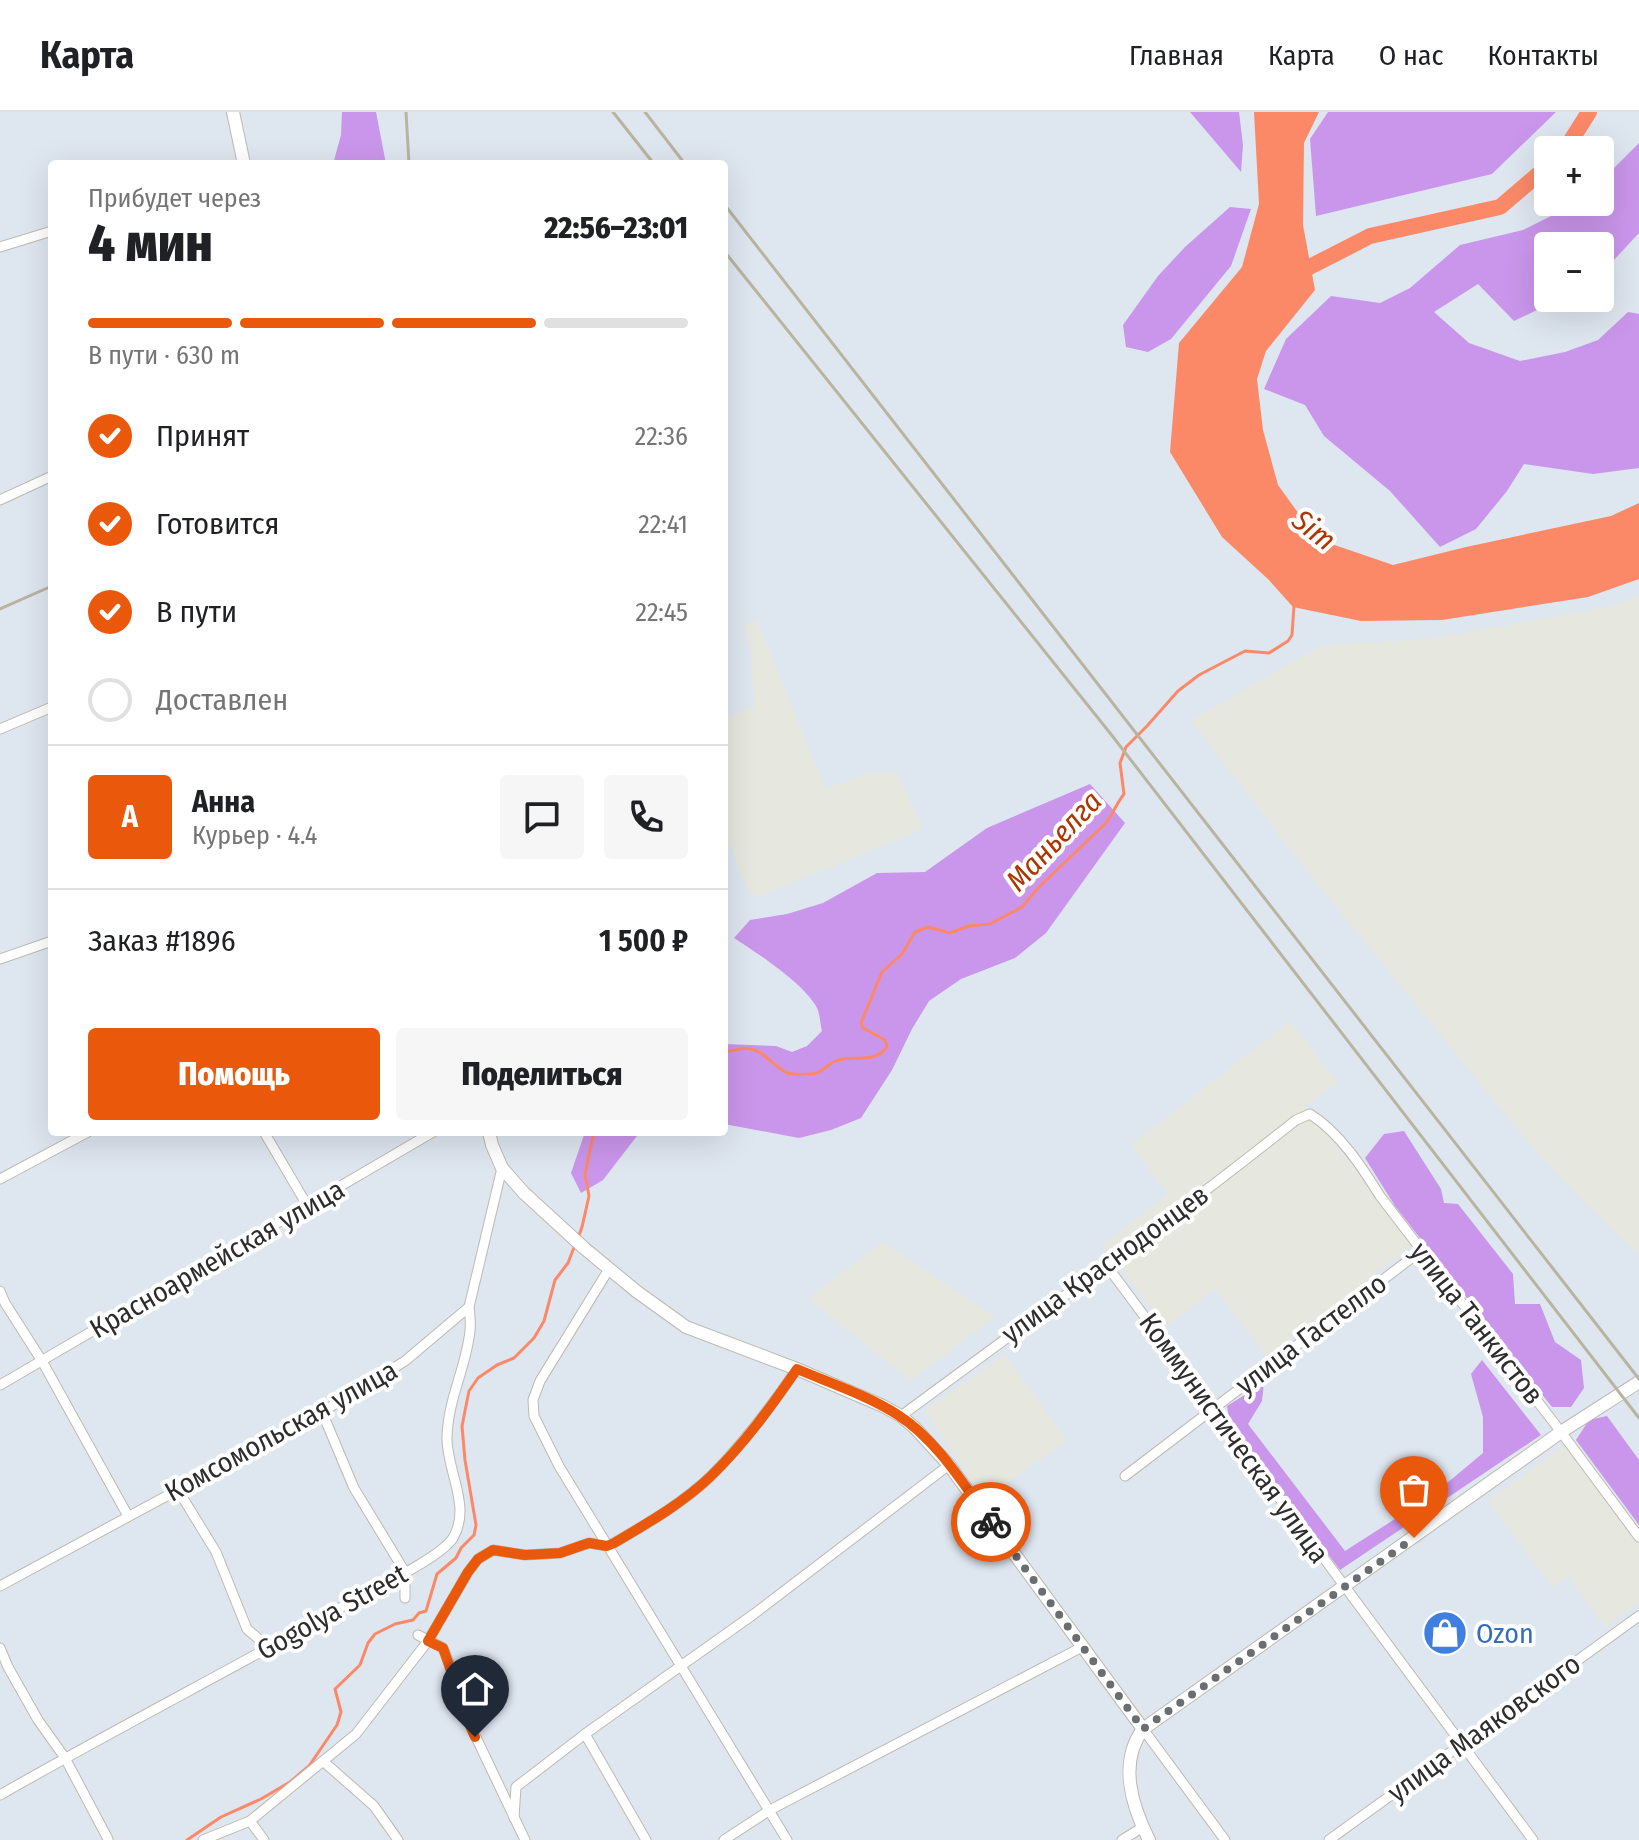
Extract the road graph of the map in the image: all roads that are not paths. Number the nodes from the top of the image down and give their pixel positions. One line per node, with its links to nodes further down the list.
1 (233, 112): 2 (street)
2 (243, 160)
3 (48, 232): 4 (street)
4 (0, 247)
5 (48, 478): 6 (street)
6 (0, 500)
7 (48, 709): 8 (street)
8 (0, 729)
9 (48, 942): 10 (street)
10 (0, 959)
11 (1310, 1114): 19 (street, улица Танкистов); 20 (street, улица Краснодонцев)
12 (81, 1136): 17 (street)
13 (266, 1136): 18 (street)
14 (426, 1136): 18 (street, Красноармейская улица)
15 (490, 1136): 16 (street)
16 (502, 1168): 21 (street); 23 (street)
17 (0, 1179)
18 (307, 1205): 24 (street, Красноармейская улица)
19 (1422, 1250): 28 (street, улица Гастелло); 31 (street, улица Танкистов)
20 (1107, 1266): 28 (street, Коммунистическая улица); 30 (street, улица Краснодонцев)
21 (609, 1269): 25 (street); 37 (street)
22 (0, 1291): 24 (street)
23 (469, 1307): 29 (street, Комсомольская улица); 38 (street, Gogolya Street)
24 (42, 1361): 27 (street, Красноармейская улица); 35 (street)
25 (797, 1369): 30 (street); 37 (street)
26 (1639, 1382): 31 (street)
27 (0, 1385)
28 (1213, 1409): 33 (street, улица Гастелло); 40 (street, Коммунистическая улица)
29 (322, 1412): 34 (street, Комсомольская улица); 38 (street)
30 (901, 1416): 32 (street)
31 (1561, 1432): 36 (street, улица Танкистов); 40 (street)
32 (949, 1465): 45 (street); 48 (street)
33 (1125, 1476)
34 (178, 1490): 35 (street, Комсомольская улица); 47 (street)
35 (128, 1516): 39 (street, Комсомольская улица)
36 (1639, 1537)
37 (607, 1546): 44 (street); 48 (street)
38 (405, 1572): 41 (street); 47 (street, Gogolya Street)
39 (0, 1586)
40 (1345, 1587): 49 (street); 51 (street, Коммунистическая улица)
41 (405, 1598)
42 (1639, 1616): 51 (street, улица Маяковского)
43 (418, 1635): 44 (street)
44 (428, 1641): 53 (street); 56 (street)
45 (1082, 1647): 49 (street); 55 (street)
46 (0, 1648): 52 (street)
47 (269, 1648): 52 (street, Gogolya Street)
48 (682, 1665): 50 (street); 55 (street)
49 (1143, 1729): 58 (street); 69 (street)
50 (585, 1734): 56 (street); 64 (street)
51 (1461, 1743): 70 (street, улица Маяковского); 71 (street, Коммунистическая улица)
52 (65, 1758): 54 (street, Gogolya Street); 59 (street)
53 (324, 1762): 57 (street); 62 (street)
54 (0, 1795)
55 (770, 1810): 65 (street); 66 (street)
56 (514, 1818): 63 (street)
57 (250, 1821): 60 (street); 61 (street)
58 (1143, 1827): 67 (street); 68 (street)
59 (108, 1839)
60 (203, 1840)
61 (264, 1840)
62 (398, 1840)
63 (525, 1840)
64 (646, 1840)
65 (724, 1840)
66 (787, 1840)
67 (1122, 1840)
68 (1149, 1840)
69 (1225, 1840)
70 (1329, 1840)
71 (1533, 1840)

